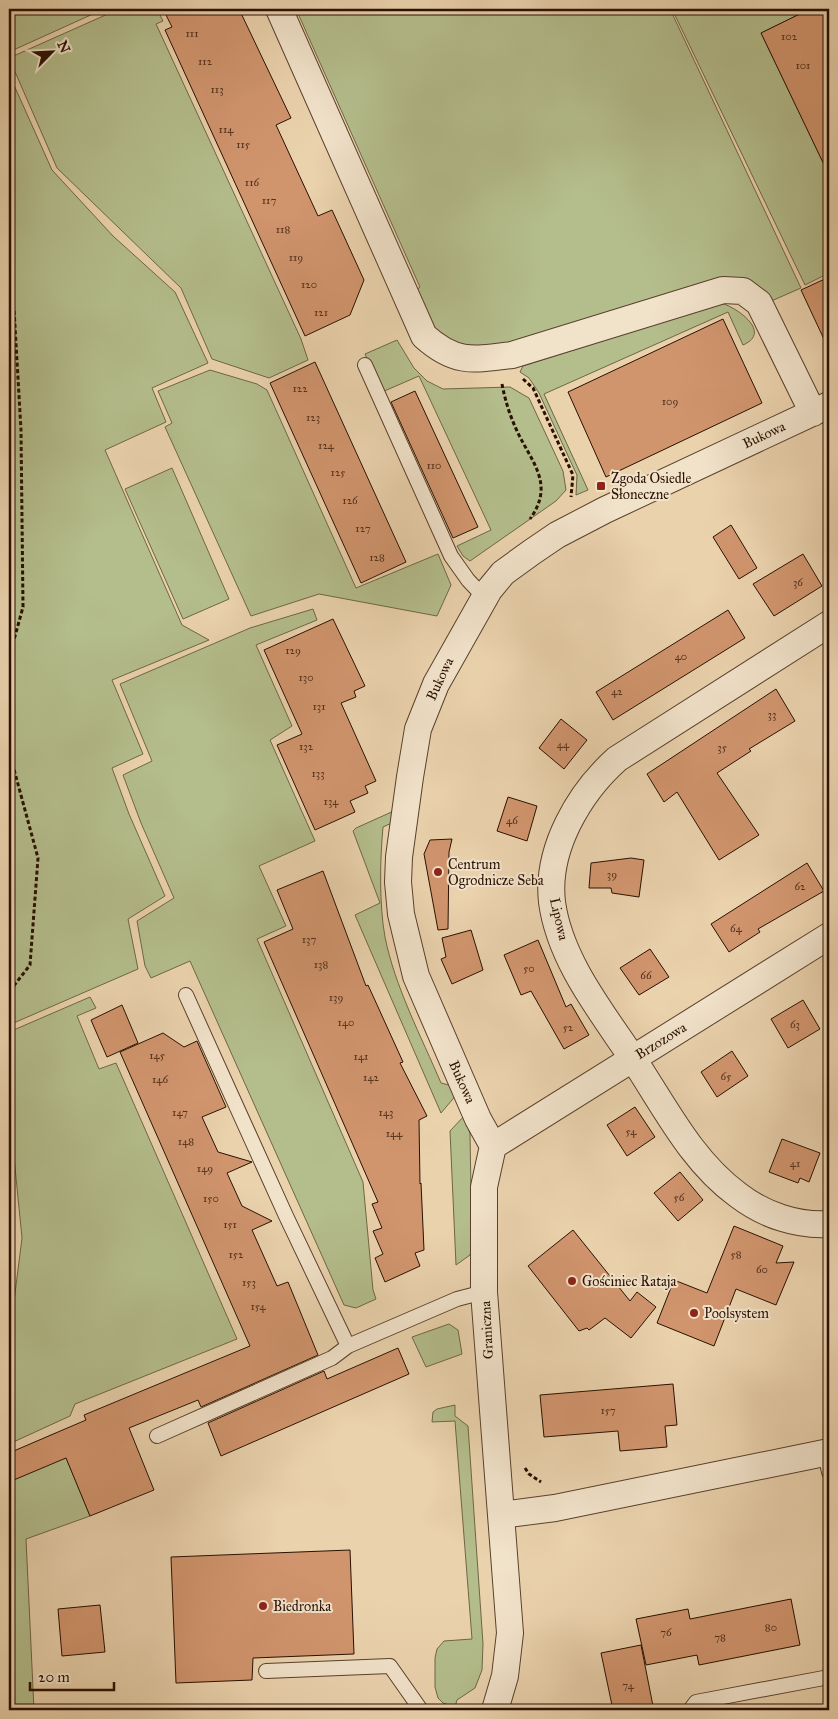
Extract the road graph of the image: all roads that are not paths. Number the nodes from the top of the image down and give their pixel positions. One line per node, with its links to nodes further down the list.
1 (279, 9): 3 (street)
2 (364, 364): 4 (lane)
3 (821, 409): 4 (street, Bukowa)
4 (484, 597): 9 (street, Bukowa)
5 (829, 624): 8 (street, Lipowa)
6 (829, 936): 8 (street, Brzozowa)
7 (186, 995): 12 (lane)
8 (633, 1059): 9 (street, Brzozowa); 10 (street, Lipowa)
9 (493, 1146): 11 (street, Graniczna)
10 (829, 1224)
11 (484, 1292): 12 (lane); 15 (street, Graniczna)
12 (348, 1346): 13 (lane)
13 (157, 1436)
14 (828, 1459): 15 (street)
15 (501, 1515): 19 (street, Graniczna)
16 (266, 1672): 18 (lane)
17 (829, 1677): 20 (lane)
18 (421, 1710)
19 (494, 1710)
20 (690, 1710)

